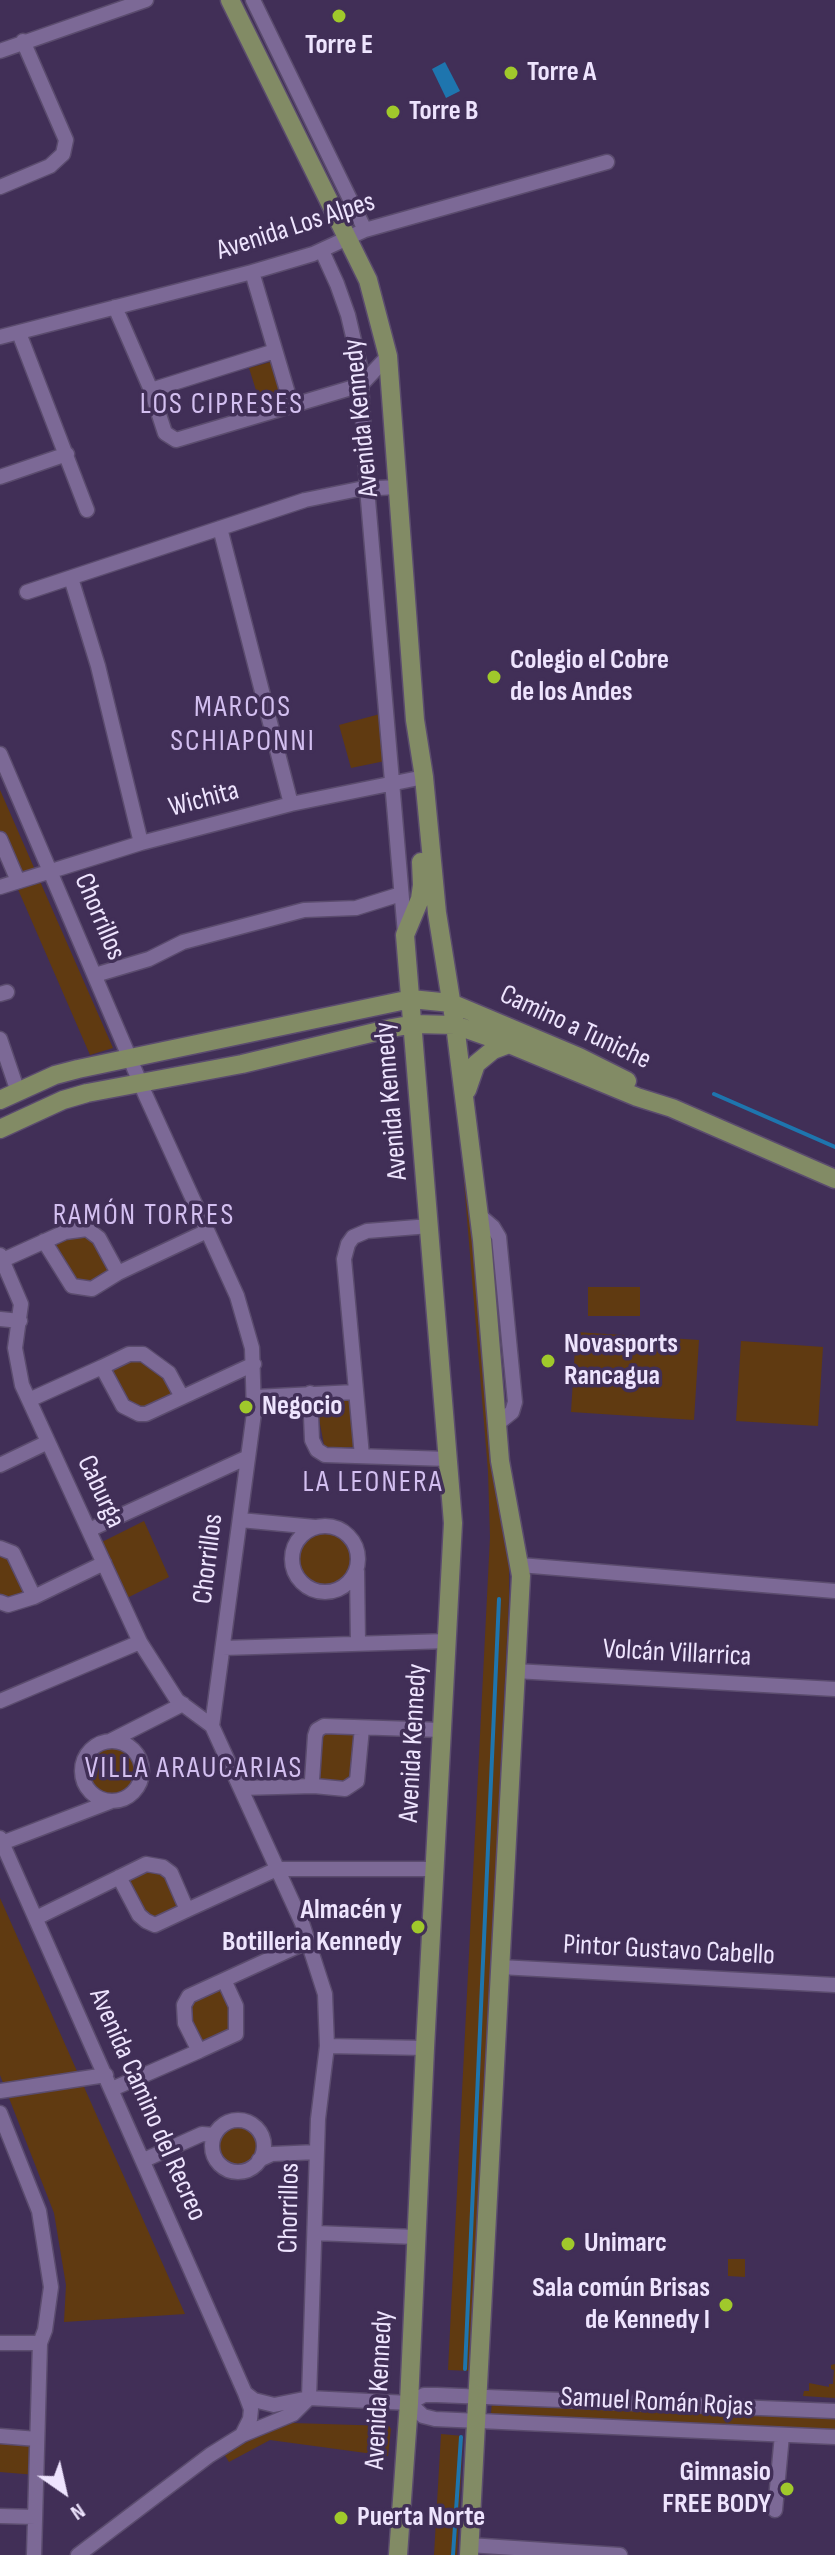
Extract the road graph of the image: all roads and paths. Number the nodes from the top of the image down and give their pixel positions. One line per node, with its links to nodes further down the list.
1 (146, 0): 4 (street)
2 (230, 0): 7 (main road, Avenida Kennedy)
3 (253, 0): 6 (street, Avenida Kennedy)
4 (23, 41): 5 (street); 11 (street)
5 (0, 51)
6 (292, 80): 7 (street); 8 (street, Avenida Kennedy)
7 (275, 89): 9 (main road, Avenida Kennedy)
8 (302, 100): 9 (street); 12 (street, Avenida Kennedy)
9 (284, 108): 12 (main road, Avenida Kennedy)
10 (607, 162): 12 (street, Avenida Los Alpes)
11 (0, 187)
12 (357, 234): 13 (street, Avenida Los Alpes); 19 (main road, Avenida Kennedy)
13 (322, 251): 14 (street, Avenida Los Alpes); 20 (street, Avenida Kennedy)
14 (252, 272): 15 (street, Avenida Los Alpes); 18 (street)
15 (115, 307): 16 (street, Avenida Los Alpes); 21 (street)
16 (19, 333): 17 (street, Avenida Los Alpes); 23 (street)
17 (0, 337)
18 (275, 351): 21 (street); 22 (street)
19 (388, 356): 20 (street); 25 (main road, Avenida Kennedy)
20 (361, 385): 22 (street); 26 (street, Avenida Kennedy)
21 (151, 390): 22 (street)
22 (292, 407)
23 (67, 454): 24 (street); 27 (street)
24 (0, 477)
25 (398, 487): 26 (street); 32 (main road, Avenida Kennedy)
26 (367, 488): 28 (street); 33 (street, Avenida Kennedy)
27 (87, 510)
28 (220, 528): 29 (street); 34 (street)
29 (71, 578): 30 (street); 36 (street)
30 (27, 592)
31 (0, 754): 37 (street, Chorrillos)
32 (419, 778): 33 (street, Wichita); 41 (main road, Avenida Kennedy); 44 (main road, Avenida Kennedy)
33 (392, 782): 34 (street, Wichita); 40 (street, Avenida Kennedy)
34 (291, 804): 36 (street, Wichita)
35 (0, 839): 38 (street)
36 (141, 843): 37 (street, Wichita)
37 (51, 870): 38 (street, Wichita); 42 (street, Chorrillos)
38 (18, 881): 39 (street, Wichita)
39 (0, 887)
40 (401, 894): 41 (street, Avenida Kennedy); 42 (street)
41 (405, 935): 43 (main road, Avenida Kennedy)
42 (95, 975): 51 (street, Chorrillos)
43 (411, 999): 44 (main road, Camino a Tuniche); 45 (main road, Camino a Tuniche); 46 (main road, Avenida Kennedy)
44 (451, 1003): 47 (main road, Avenida Kennedy); 56 (main road, Camino a Tuniche)
45 (320, 1018): 49 (main road); 51 (main road, Camino a Tuniche)
46 (414, 1024): 47 (main road, Camino a Tuniche); 49 (main road, Camino a Tuniche); 59 (main road, Avenida Kennedy)
47 (455, 1025): 50 (main road, Camino a Tuniche); 54 (main road, Avenida Kennedy)
48 (0, 1039): 53 (street)
49 (326, 1044): 52 (main road, Camino a Tuniche)
50 (509, 1044): 54 (main road); 56 (main road, Camino a Tuniche)
51 (130, 1057): 52 (street, Chorrillos); 53 (main road, Camino a Tuniche)
52 (140, 1083): 57 (main road, Camino a Tuniche); 60 (street, Chorrillos)
53 (18, 1092): 55 (main road, Camino a Tuniche)
54 (465, 1096): 83 (main road, Avenida Kennedy)
55 (0, 1100)
56 (672, 1108): 58 (main road, Camino a Tuniche)
57 (0, 1129)
58 (835, 1179)
59 (430, 1226): 68 (street); 76 (main road, Avenida Kennedy)
60 (207, 1231): 63 (street); 66 (street, Chorrillos)
61 (44, 1241): 62 (street); 63 (street); 63 (street)
62 (1, 1258): 65 (street, Caburga)
63 (118, 1273)
64 (0, 1319): 65 (street)
65 (20, 1321): 72 (street, Caburga)
66 (254, 1364): 70 (street); 71 (street, Chorrillos)
67 (102, 1367): 70 (street); 70 (street); 72 (street)
68 (355, 1392): 69 (street); 74 (street)
69 (310, 1393): 71 (street); 74 (street)
70 (182, 1397)
71 (255, 1397): 75 (street, Chorrillos)
72 (29, 1400): 73 (street, Caburga)
73 (48, 1442): 77 (street); 80 (street, Caburga)
74 (362, 1456): 76 (street)
75 (248, 1457): 78 (street, Chorrillos); 80 (street)
76 (448, 1459): 88 (main road, Avenida Kennedy)
77 (0, 1465)
78 (240, 1520): 79 (street); 91 (street, Chorrillos)
79 (316, 1527): 84 (street); 84 (street)
80 (89, 1530): 82 (street, Caburga)
81 (0, 1548): 86 (street)
82 (104, 1563): 86 (street); 89 (street, Caburga)
83 (520, 1565): 85 (street); 92 (main road, Avenida Kennedy)
84 (357, 1569): 90 (street)
85 (835, 1591)
86 (34, 1597): 87 (street)
87 (0, 1602)
88 (448, 1641): 90 (street); 98 (main road, Avenida Kennedy)
89 (140, 1642): 94 (street); 95 (street, Caburga)
90 (358, 1643): 91 (street)
91 (223, 1648): 96 (street, Chorrillos)
92 (515, 1671): 93 (street, Volcán Villarrica); 111 (main road, Avenida Kennedy)
93 (835, 1689)
94 (0, 1701)
95 (183, 1704): 96 (street, Caburga); 99 (street)
96 (212, 1726): 101 (street, Chorrillos)
97 (362, 1728): 98 (street); 100 (street); 100 (street)
98 (442, 1730): 105 (main road, Avenida Kennedy)
99 (109, 1741): 102 (street); 102 (street)
100 (314, 1786): 101 (street)
101 (241, 1788): 104 (street, Chorrillos)
102 (112, 1801): 103 (street)
103 (1, 1840): 106 (street, Avenida Camino del Recreo)
104 (277, 1869): 105 (street); 108 (street); 110 (street, Chorrillos)
105 (434, 1869): 115 (main road, Avenida Kennedy)
106 (8, 1874): 109 (street, Avenida Camino del Recreo)
107 (119, 1877): 108 (street); 108 (street); 109 (street)
108 (187, 1910)
109 (36, 1918): 117 (street, Avenida Camino del Recreo)
110 (309, 1941): 112 (street); 114 (street, Chorrillos)
111 (500, 1967): 113 (street, Pintor Gustavo Cabello); 129 (main road, Avenida Kennedy)
112 (224, 1980): 116 (street); 116 (street)
113 (835, 1985)
114 (327, 2046): 115 (street); 121 (street, Chorrillos)
115 (425, 2048): 125 (main road, Avenida Kennedy)
116 (199, 2051): 117 (street)
117 (109, 2082): 118 (street); 122 (street, Avenida Camino del Recreo)
118 (0, 2091)
119 (0, 2113): 127 (street)
120 (214, 2135): 122 (street); 123 (street); 123 (street)
121 (317, 2152): 123 (street); 124 (street, Chorrillos)
122 (144, 2160): 128 (street, Avenida Camino del Recreo)
123 (259, 2160)
124 (315, 2233): 125 (street); 130 (street, Chorrillos)
125 (416, 2237): 133 (main road, Avenida Kennedy)
126 (0, 2343): 127 (street)
127 (40, 2343): 143 (street)
128 (245, 2393): 132 (street); 139 (street, Avenida Camino del Recreo)
129 (478, 2396): 131 (street, Samuel Román Rojas); 133 (street); 136 (main road, Avenida Kennedy)
130 (309, 2398): 132 (street); 133 (street); 139 (street)
131 (615, 2402): 134 (street, Samuel Román Rojas); 137 (street)
132 (263, 2403): 139 (street)
133 (409, 2403): 136 (street); 150 (main road, Avenida Kennedy)
134 (759, 2408): 135 (street, Samuel Román Rojas); 138 (street)
135 (835, 2411)
136 (476, 2422): 137 (street, Samuel Román Rojas); 147 (main road, Avenida Kennedy)
137 (613, 2427): 138 (street, Samuel Román Rojas)
138 (758, 2434): 140 (street, Samuel Román Rojas)
139 (242, 2435): 149 (street)
140 (782, 2435): 142 (street, Samuel Román Rojas); 144 (street)
141 (0, 2436): 143 (street)
142 (835, 2437)
143 (37, 2439): 146 (street)
144 (775, 2510)
145 (0, 2516): 146 (street)
146 (35, 2517): 148 (street)
147 (469, 2550): 151 (street)
148 (34, 2555)
149 (78, 2555)
150 (398, 2555)
151 (620, 2555)

